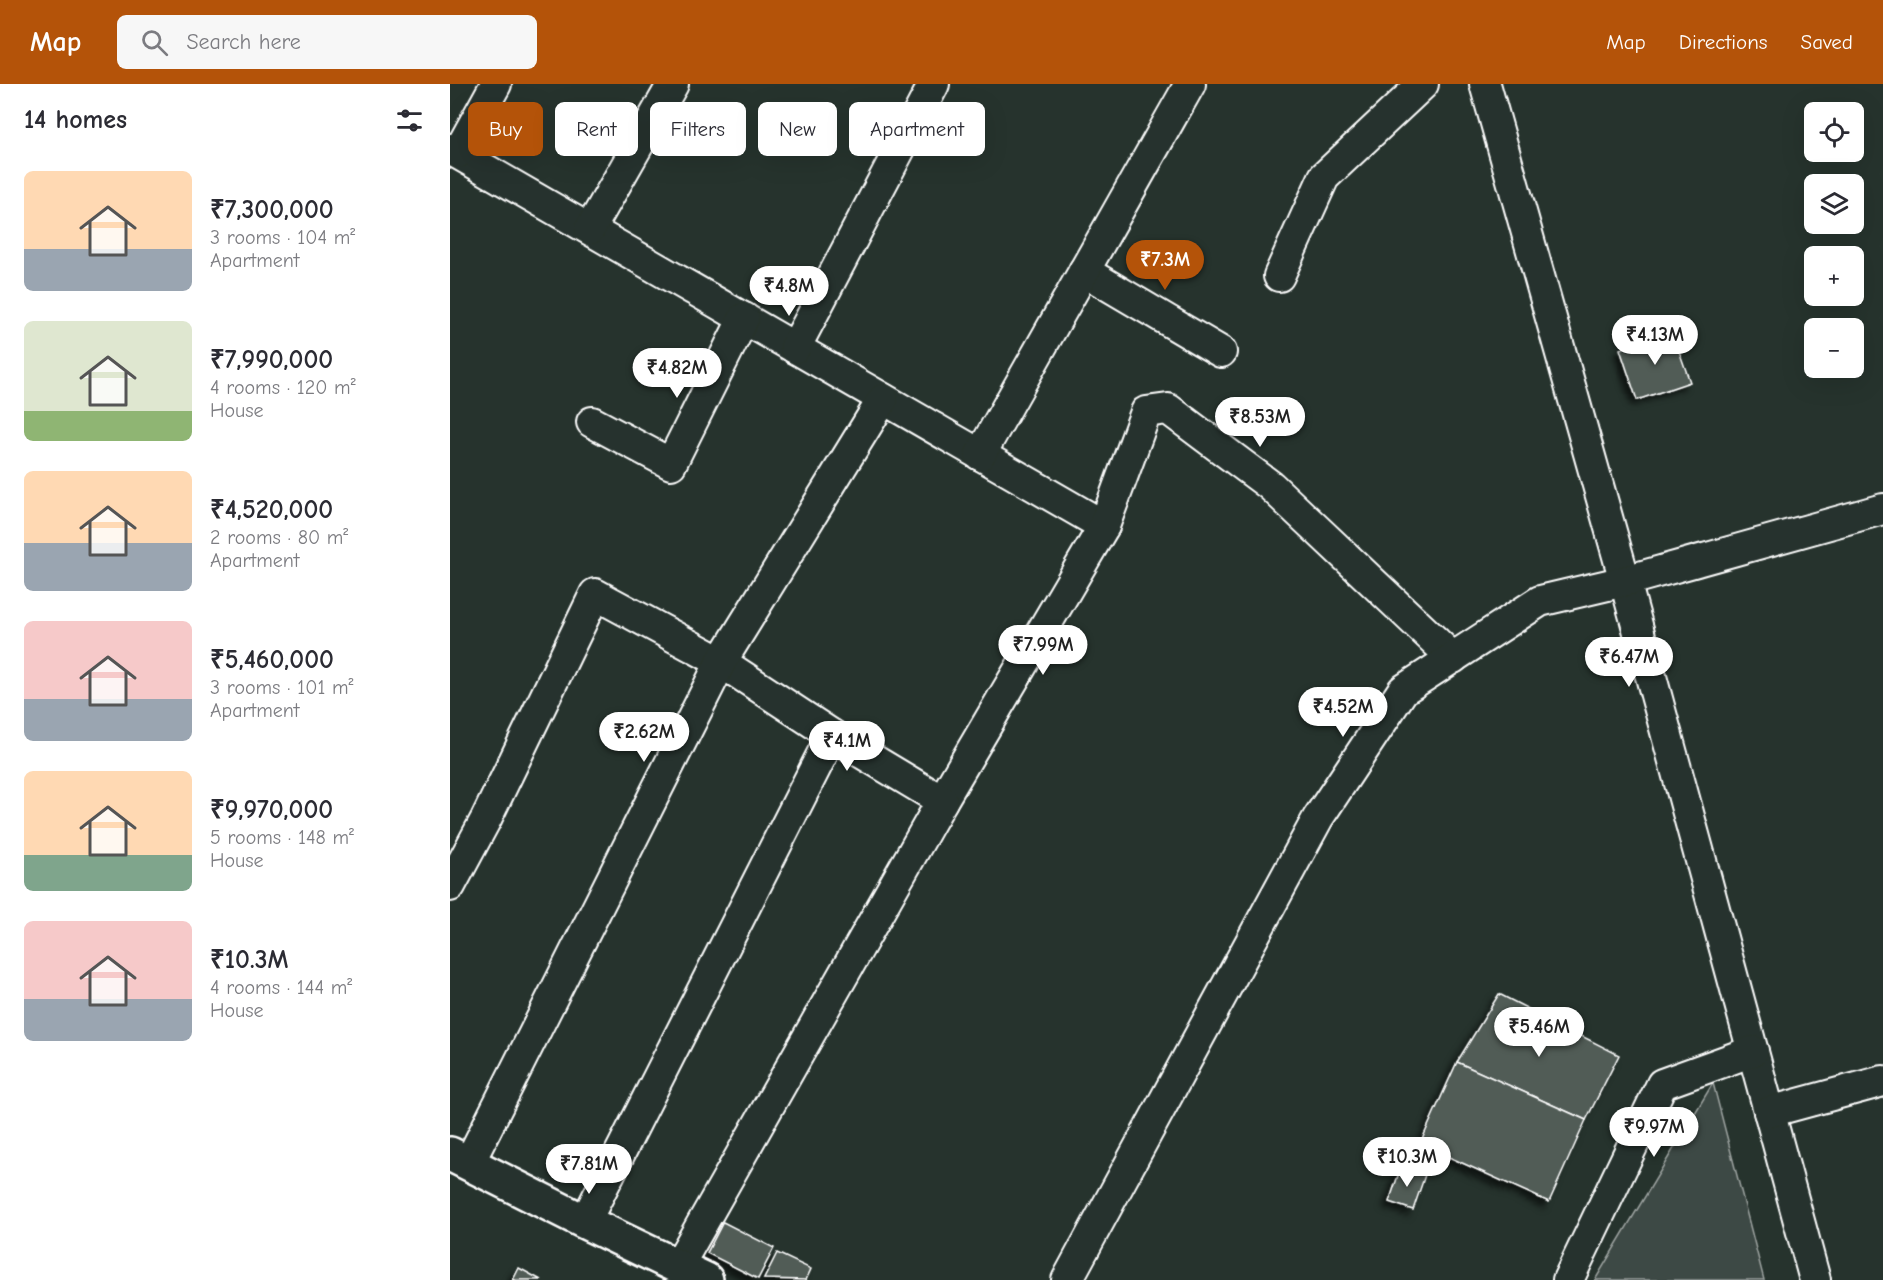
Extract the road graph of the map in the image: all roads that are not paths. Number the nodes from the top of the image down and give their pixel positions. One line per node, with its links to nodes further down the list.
1 (496, 84): 7 (street)
2 (673, 84): 8 (street)
3 (934, 84): 12 (street)
4 (1190, 84): 9 (street)
5 (1424, 84): 10 (street)
6 (1485, 84): 19 (street)
7 (454, 151): 8 (street)
8 (590, 229): 11 (street)
9 (1084, 271): 13 (street); 16 (street)
10 (1279, 276)
11 (744, 318): 12 (street); 15 (street)
12 (795, 348): 14 (street)
13 (1221, 352)
14 (883, 399): 16 (street); 21 (street)
15 (592, 422)
16 (980, 455): 18 (street)
17 (1883, 509): 19 (street)
18 (1104, 526): 20 (street); 23 (street)
19 (1624, 581): 20 (street); 25 (street)
20 (1453, 658): 31 (street)
21 (722, 662): 22 (street); 24 (street); 28 (street)
22 (832, 735): 23 (street); 29 (street)
23 (942, 801): 30 (street)
24 (450, 886)
25 (1753, 1051): 27 (street); 32 (street)
26 (1883, 1081): 27 (street)
27 (1769, 1112): 33 (street)
28 (459, 1158): 29 (street)
29 (585, 1222): 30 (street)
30 (692, 1273)
31 (1067, 1280)
32 (1568, 1280)
33 (1815, 1280)

